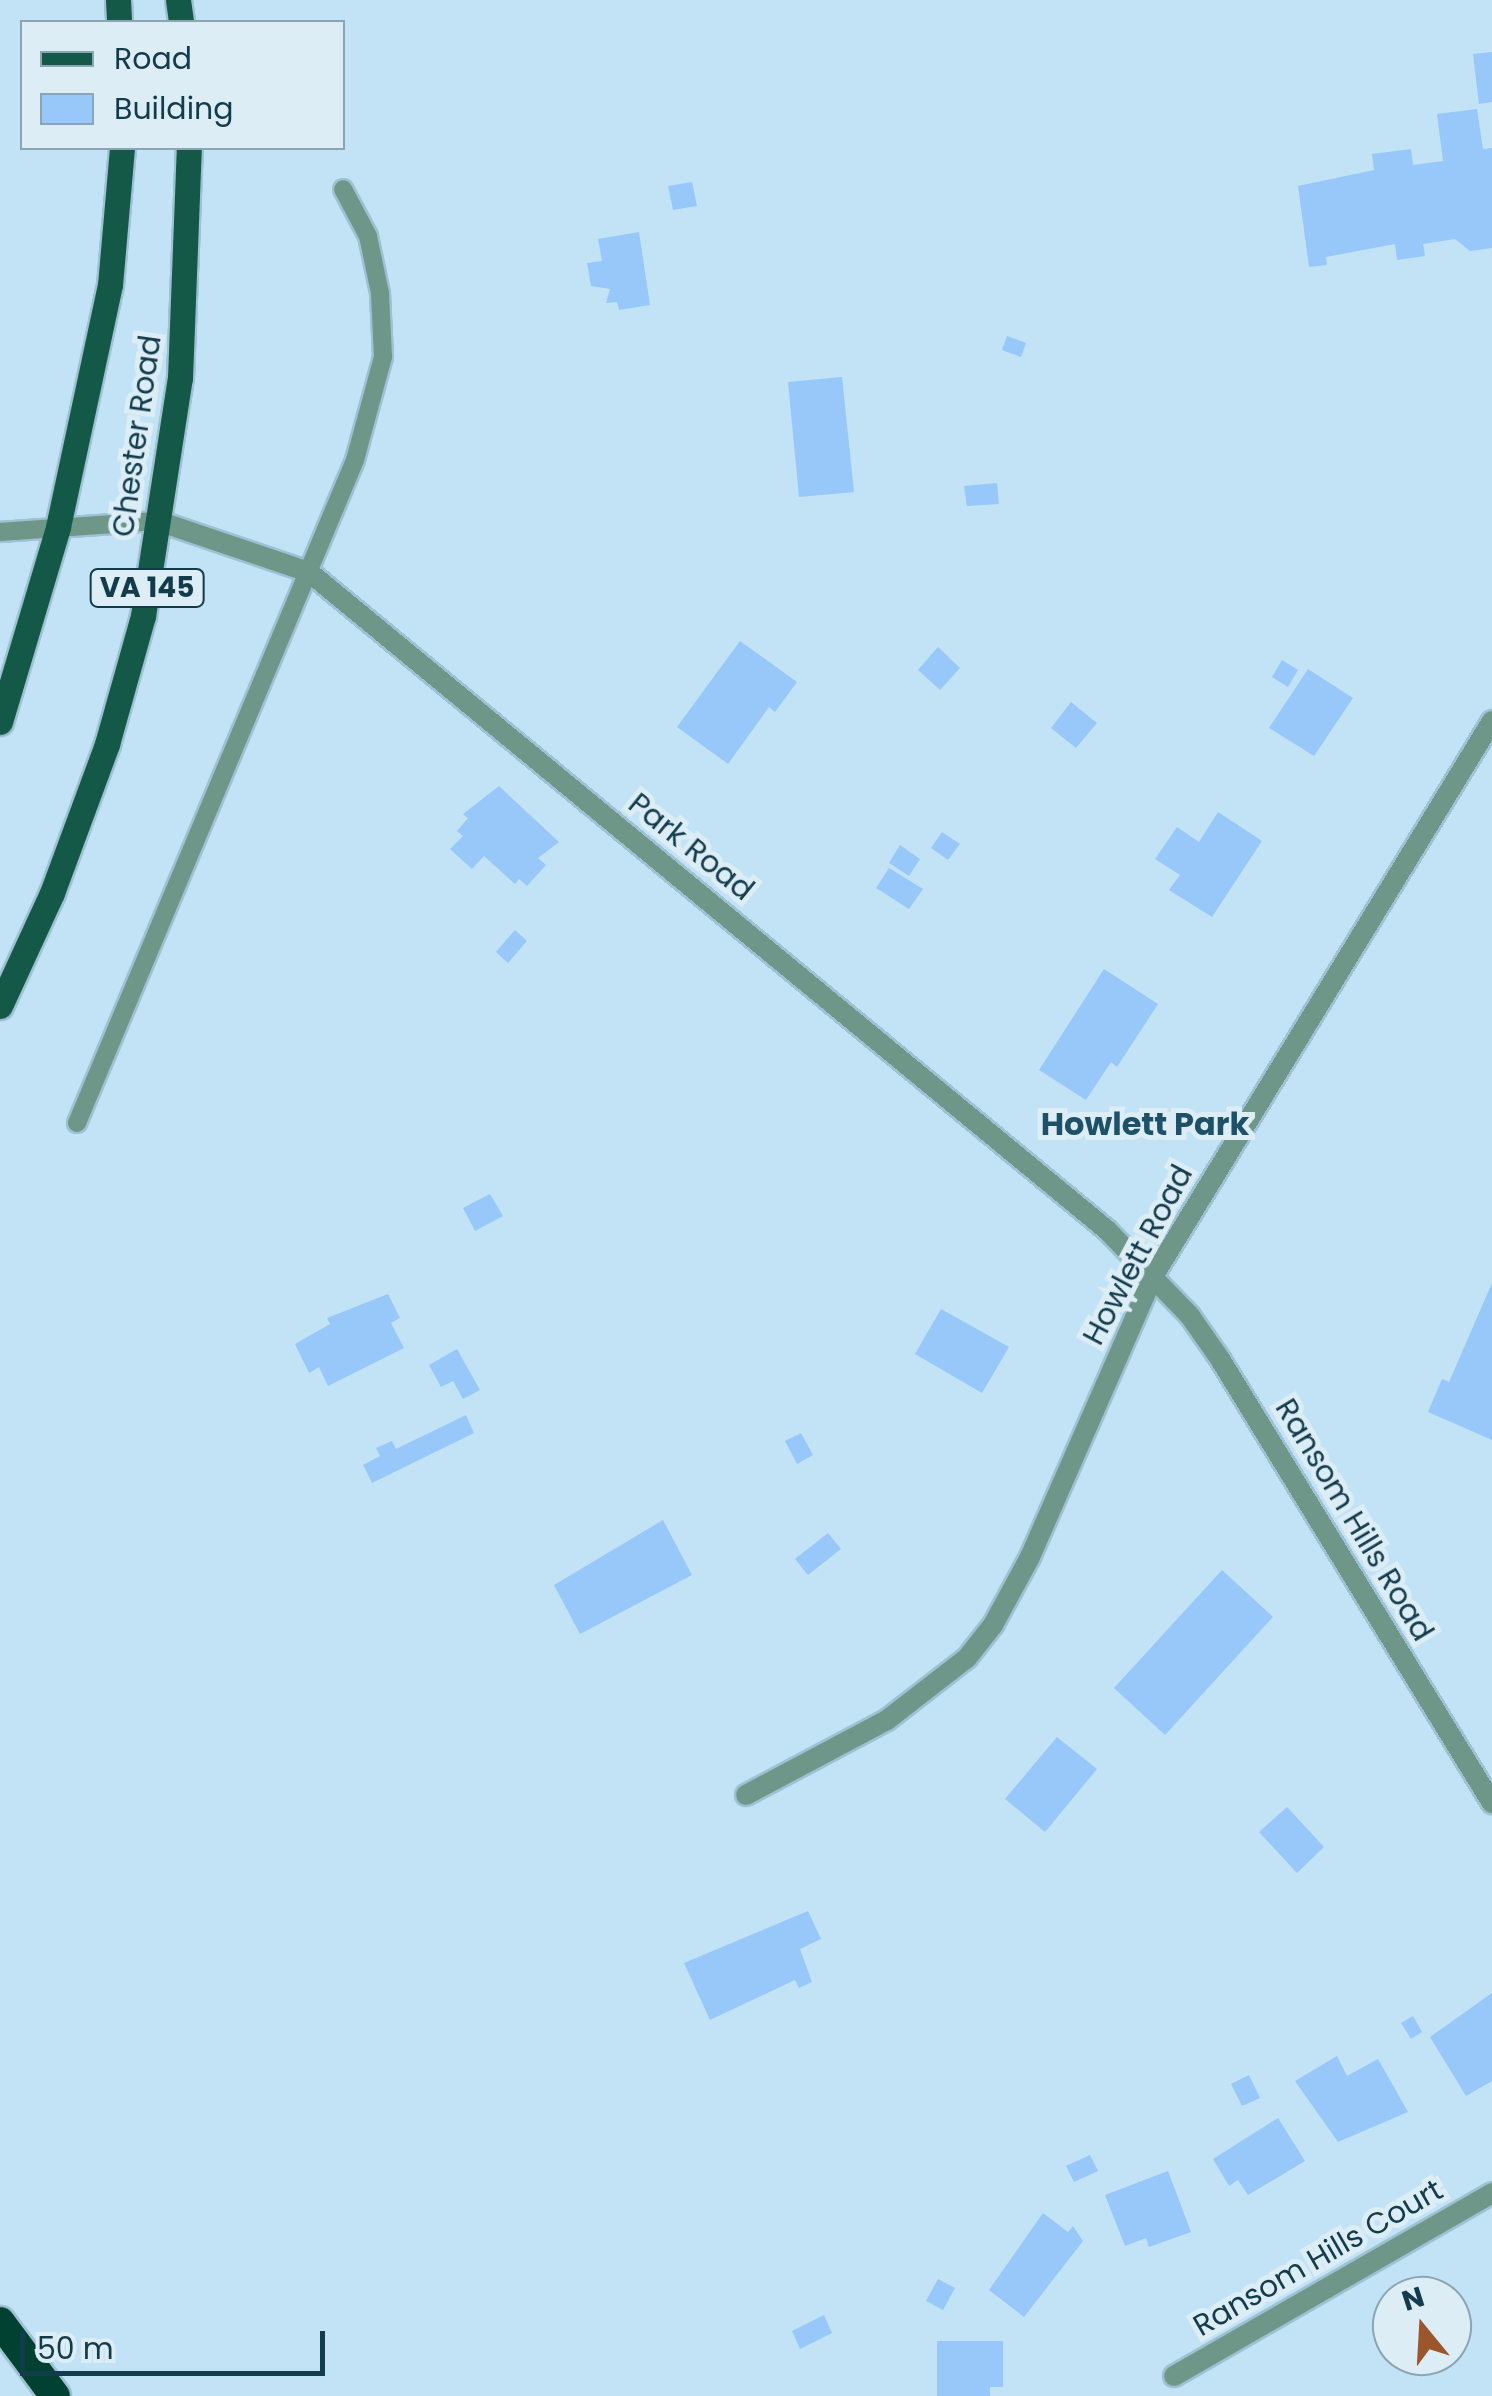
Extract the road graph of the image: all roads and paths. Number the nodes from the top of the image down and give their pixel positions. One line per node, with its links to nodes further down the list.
1 (122, 150): 5 (main road, Chester Road / VA 145)
2 (189, 150): 4 (main road, Chester Road / VA 145)
3 (343, 189): 7 (lane)
4 (158, 522): 5 (lane); 7 (street, Park Road); 10 (main road, Chester Road / VA 145)
5 (58, 527): 6 (lane); 9 (main road, Chester Road / VA 145)
6 (0, 532)
7 (308, 572): 11 (lane); 12 (street, Park Road)
8 (1492, 721): 12 (street, Howlett Road)
9 (0, 722)
10 (0, 1006)
11 (77, 1123)
12 (1154, 1275): 13 (street, Howlett Road); 14 (street, Ransom Hills Road)
13 (746, 1795)
14 (1492, 1803)
15 (1492, 2193): 17 (street, Ransom Hills Court)
16 (0, 2322): 18 (highway)
17 (1174, 2376)
18 (55, 2396)

